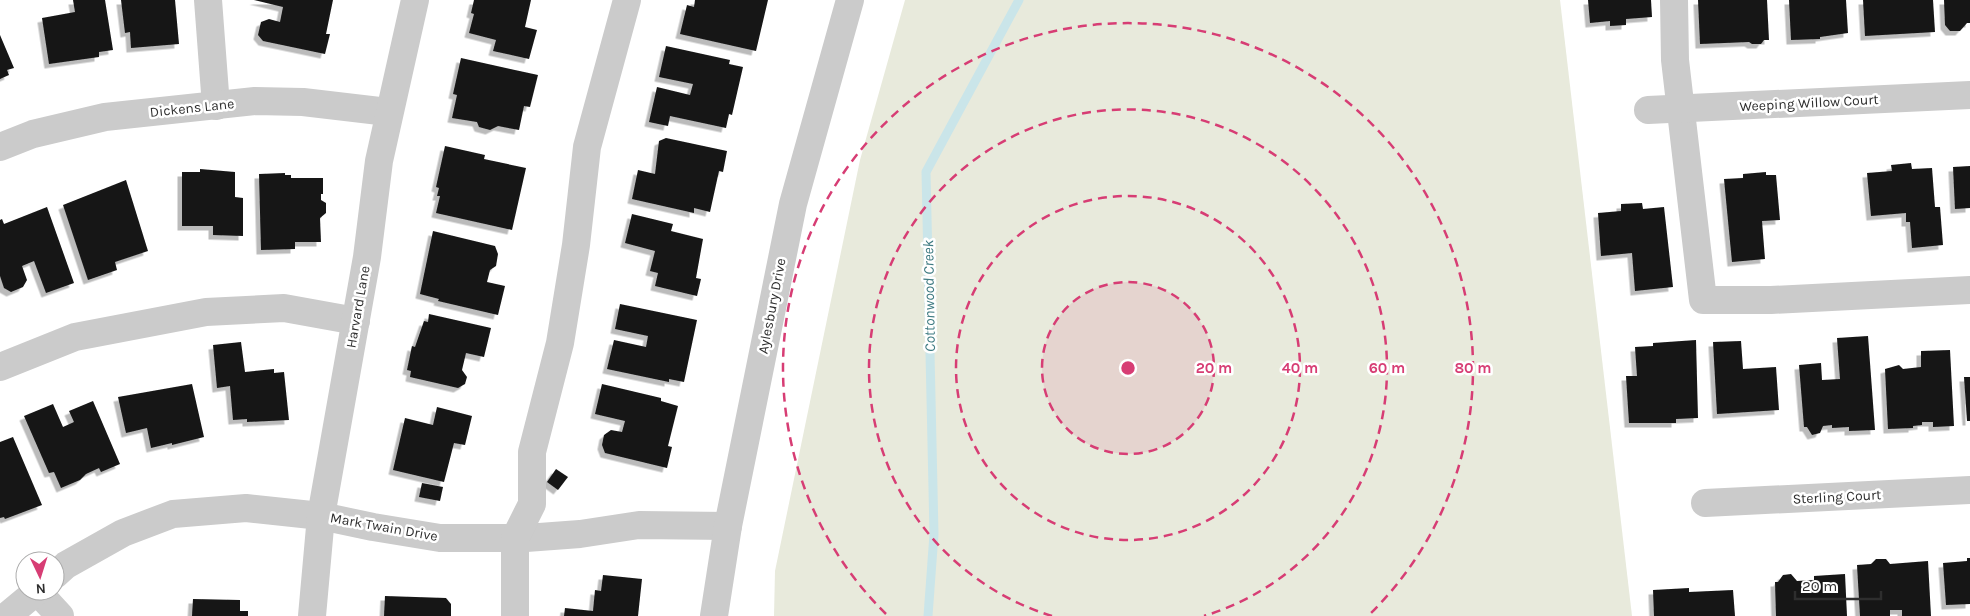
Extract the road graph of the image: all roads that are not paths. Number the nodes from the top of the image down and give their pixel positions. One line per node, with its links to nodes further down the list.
1 (208, 0): 7 (street)
2 (415, 0): 10 (street, Harvard Lane)
3 (627, 0): 19 (street)
4 (850, 0): 18 (street, Aylesbury Drive)
5 (1674, 0): 8 (street)
6 (1970, 95): 8 (street, Weeping Willow Court)
7 (216, 106): 10 (street, Dickens Lane); 11 (street, Dickens Lane)
8 (1683, 109): 9 (street, Weeping Willow Court); 12 (street)
9 (1648, 110)
10 (388, 112): 13 (street, Harvard Lane)
11 (0, 147)
12 (1970, 290)
13 (356, 321): 14 (street); 17 (street, Harvard Lane)
14 (0, 367)
15 (1970, 490): 16 (street, Sterling Court)
16 (1705, 503)
17 (321, 516): 19 (street, Mark Twain Drive); 20 (street, Mark Twain Drive); 25 (street, Harvard Lane)
18 (728, 526): 19 (street, Mark Twain Drive); 27 (street, Aylesbury Drive)
19 (515, 538): 26 (street)
20 (65, 566)
21 (25, 601): 23 (street)
22 (46, 601): 24 (street)
23 (7, 616)
24 (60, 616)
25 (312, 616)
26 (515, 616)
27 (714, 616)

